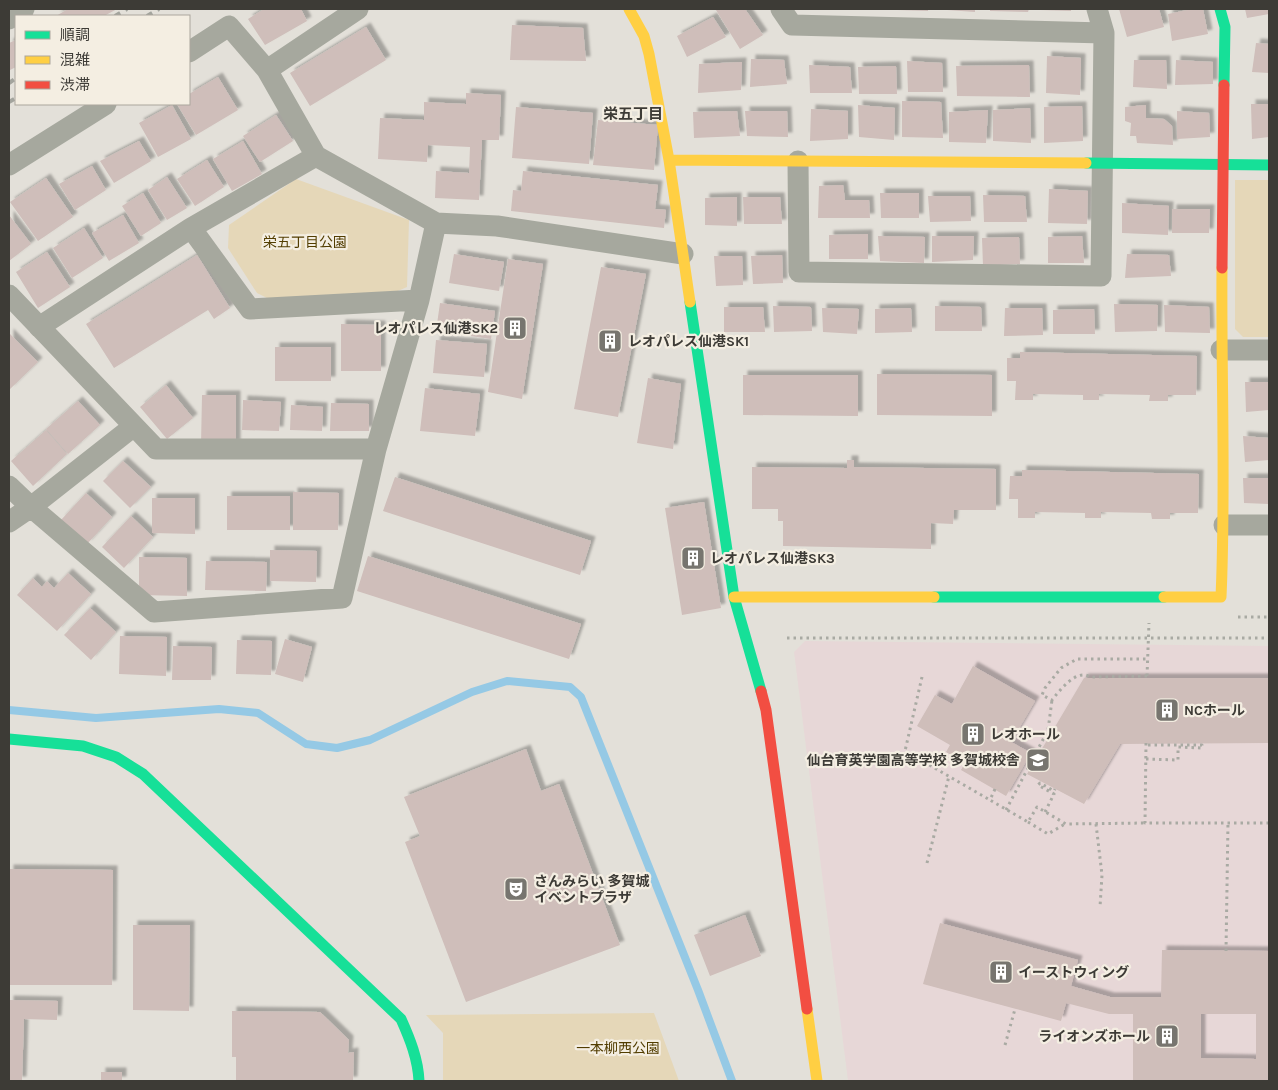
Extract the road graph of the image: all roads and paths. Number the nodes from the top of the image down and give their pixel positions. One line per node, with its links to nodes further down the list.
1 (24, 9): 7 (street)
2 (358, 9): 10 (street)
3 (629, 9): 13 (street)
4 (781, 9): 8 (street)
5 (1097, 9): 8 (street)
6 (1220, 9): 17 (street)
7 (9, 19)
8 (1104, 33): 15 (street)
9 (190, 51): 10 (street)
10 (267, 70): 12 (street)
11 (104, 105): 16 (street)
12 (316, 156): 19 (street); 20 (street)
13 (668, 160): 14 (street); 21 (street)
14 (798, 161): 15 (street); 15 (street)
15 (1103, 164): 17 (street)
16 (9, 165)
17 (1222, 165): 18 (street); 25 (street)
18 (1269, 165)
19 (436, 223): 21 (street); 23 (street)
20 (191, 228): 23 (street); 24 (street)
21 (683, 254): 34 (street)
22 (9, 295): 24 (street)
23 (419, 300): 28 (street)
24 (39, 327): 27 (street)
25 (1221, 350): 26 (street); 32 (street)
26 (1269, 350)
27 (134, 426): 28 (street); 30 (street)
28 (376, 449): 30 (street)
29 (9, 486): 30 (street)
30 (31, 507): 31 (street)
31 (9, 522)
32 (1224, 524): 33 (street); 34 (street)
33 (1269, 525)
34 (734, 597): 61 (street)
35 (787, 638): 36 (path)
36 (1269, 638)
37 (1148, 645): 38 (path)
38 (1147, 659): 40 (path); 40 (path)
39 (922, 677): 43 (path)
40 (1052, 700): 47 (path)
41 (9, 739): 60 (street)
42 (1146, 759): 42 (path); 51 (path)
43 (949, 776): 46 (path); 55 (path)
44 (995, 789): 46 (path)
45 (1055, 789): 48 (path)
46 (990, 800): 47 (path)
47 (1006, 810): 49 (path)
48 (1045, 812): 49 (path); 53 (path)
49 (1028, 822): 53 (path)
50 (1228, 822): 51 (path); 52 (path); 57 (path)
51 (1145, 823): 54 (path)
52 (1269, 823)
53 (1066, 824): 54 (path)
54 (1096, 824): 56 (path)
55 (927, 863)
56 (1100, 907)
57 (1226, 951)
58 (1015, 1008): 59 (path)
59 (1006, 1045)
60 (419, 1081)
61 (817, 1081)

